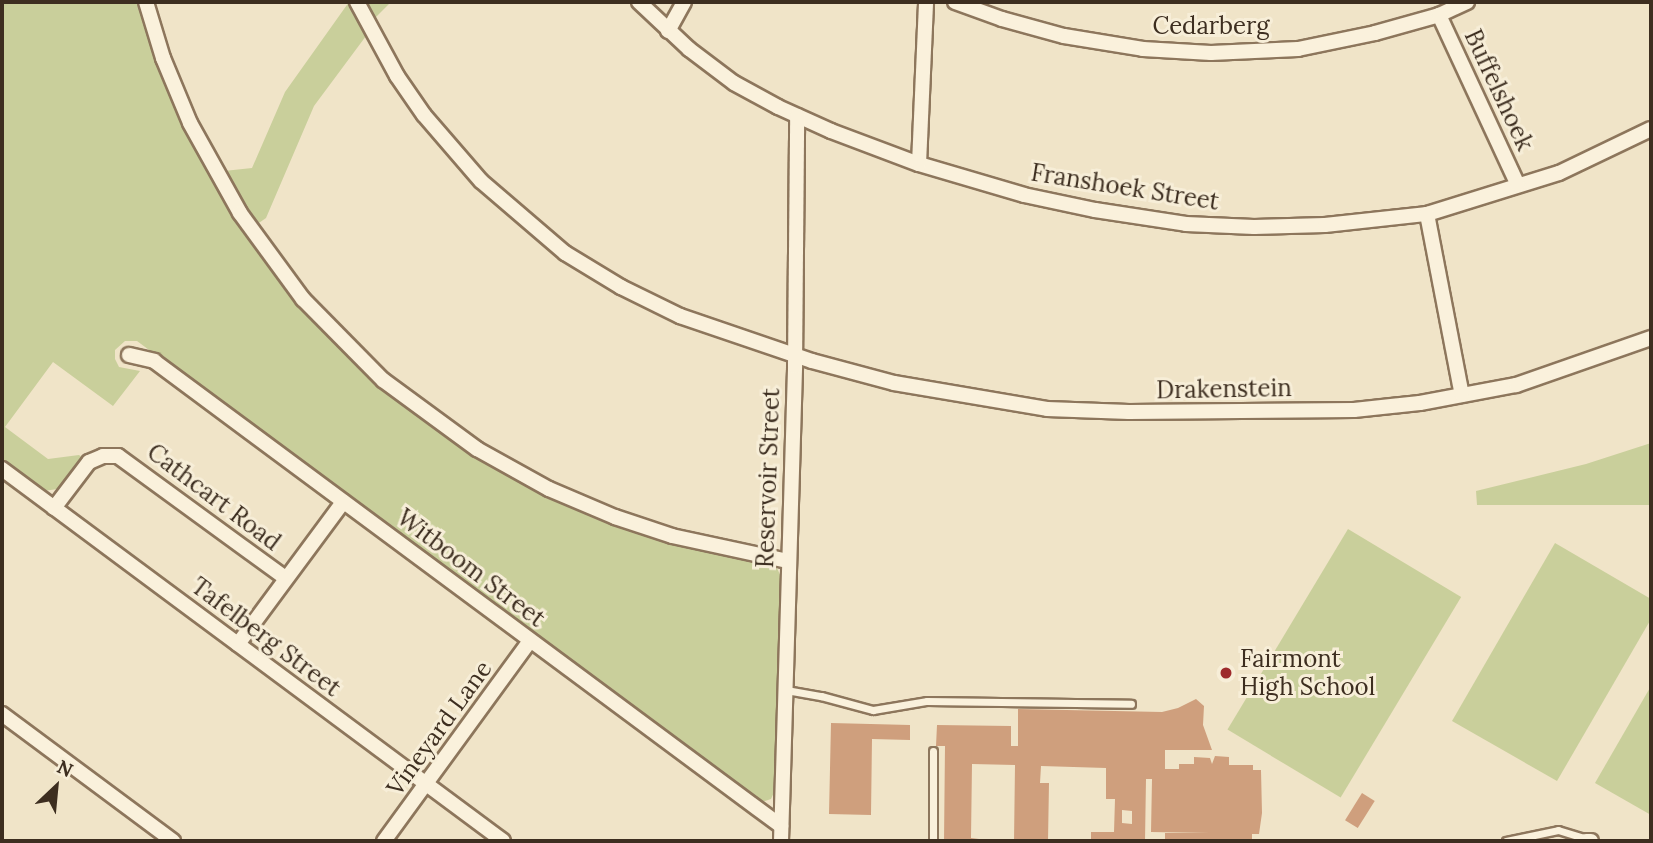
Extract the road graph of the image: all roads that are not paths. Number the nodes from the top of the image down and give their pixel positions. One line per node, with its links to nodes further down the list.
1 (146, 2): 22 (street)
2 (357, 2): 16 (street, Drakenstein)
3 (639, 2): 9 (street, Franshoek Street)
4 (684, 2): 9 (street)
5 (926, 2): 12 (street)
6 (955, 2): 8 (street, Cedarberg)
7 (1467, 2): 8 (street, Cedarberg)
8 (1438, 15): 13 (street, Buffelshoek)
9 (668, 31): 10 (street, Franshoek Street)
10 (797, 116): 12 (street, Franshoek Street); 16 (street, Reservoir Street)
11 (1651, 129): 13 (street, Franshoek Street)
12 (919, 164): 14 (street, Franshoek Street)
13 (1518, 185): 14 (street, Franshoek Street)
14 (1427, 214): 18 (street)
15 (1651, 338): 18 (street, Drakenstein)
16 (793, 353): 18 (street, Drakenstein); 22 (street, Reservoir Street)
17 (130, 355): 20 (street, Witboom Street)
18 (1462, 395)
19 (2, 469): 21 (street, Tafelberg Street)
20 (343, 502): 23 (street); 24 (street, Witboom Street)
21 (54, 508): 23 (street, Cathcart Road); 25 (street, Tafelberg Street)
22 (788, 561): 26 (street, Reservoir Street)
23 (285, 579): 25 (street)
24 (530, 641): 30 (street, Vineyard Lane); 31 (street, Witboom Street)
25 (238, 644): 30 (street, Tafelberg Street)
26 (785, 690): 27 (lane); 31 (street, Reservoir Street)
27 (1131, 704)
28 (2, 714): 32 (street)
29 (933, 751): 35 (lane)
30 (426, 784): 33 (street, Vineyard Lane); 34 (street, Tafelberg Street)
31 (780, 834)
32 (173, 841)
33 (384, 841)
34 (503, 841)
35 (933, 841)
36 (1506, 841): 37 (lane)
37 (1588, 841)

